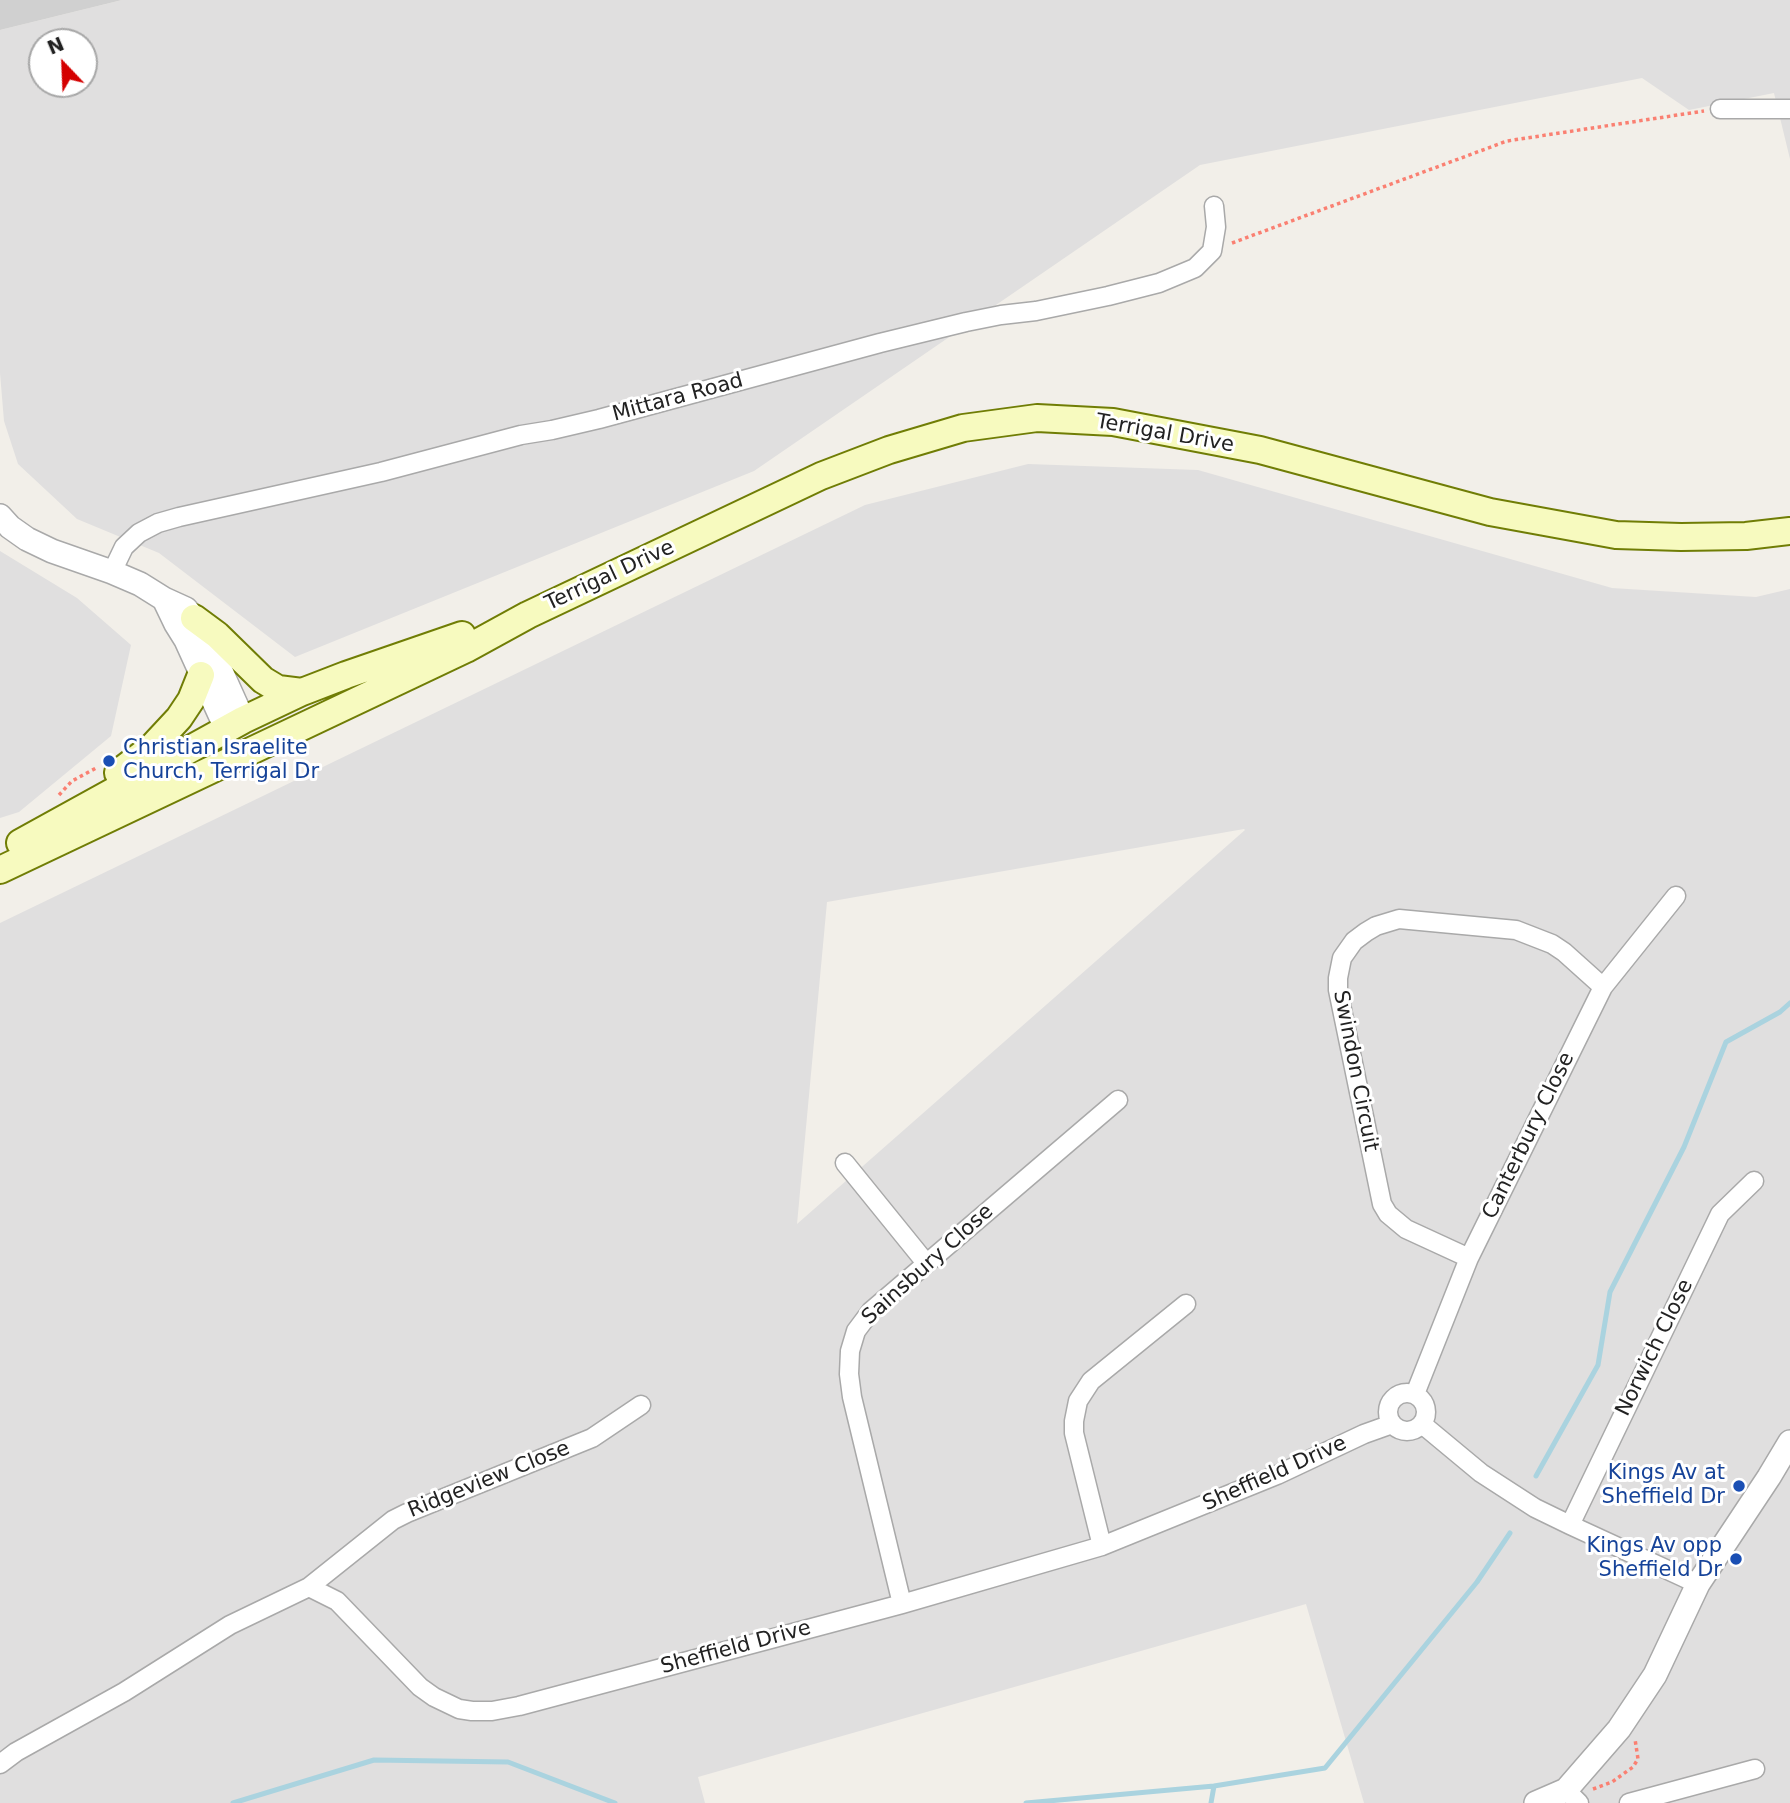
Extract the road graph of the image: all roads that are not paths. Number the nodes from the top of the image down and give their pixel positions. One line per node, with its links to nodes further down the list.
1 (1790, 108): 2 (street)
2 (1720, 109)
3 (1214, 205): 6 (street, Mittara Road)
4 (0, 516): 6 (street)
5 (1790, 531): 8 (main road, Terrigal Drive)
6 (112, 572): 7 (street)
7 (164, 599): 9 (street); 10 (street)
8 (527, 615): 11 (main road, Terrigal Drive); 12 (main road, Terrigal Drive)
9 (194, 618): 12 (main road); 13 (street)
10 (201, 675): 13 (street); 14 (main road)
11 (394, 682): 13 (main road); 14 (main road, Terrigal Drive)
12 (302, 692): 13 (main road, Terrigal Drive)
13 (235, 726): 14 (main road, Terrigal Drive)
14 (72, 813): 15 (main road, Terrigal Drive); 16 (main road, Terrigal Drive)
15 (0, 854)
16 (0, 870)
17 (1676, 896): 18 (street, Canterbury Close)
18 (1603, 987): 22 (street, Canterbury Close); 22 (street, Swindon Circuit)
19 (1118, 1100): 23 (street, Sainsbury Close)
20 (845, 1163): 23 (street)
21 (1754, 1181): 30 (street, Norwich Close)
22 (1469, 1258): 25 (street, Canterbury Close)
23 (926, 1263): 34 (street, Sainsbury Close)
24 (1186, 1304): 31 (street)
25 (1415, 1394): 27 (street); 28 (street)
26 (641, 1405): 33 (street, Ridgeview Close)
27 (1422, 1423): 28 (street); 30 (street)
28 (1392, 1424): 31 (street, Sheffield Drive)
29 (1790, 1442): 32 (street)
30 (1570, 1525): 32 (street)
31 (1102, 1546): 34 (street, Sheffield Drive)
32 (1698, 1584): 37 (street)
33 (309, 1587): 34 (street, Sheffield Drive); 35 (street)
34 (902, 1604)
35 (0, 1764)
36 (1755, 1769): 39 (street)
37 (1578, 1794): 38 (street)
38 (1536, 1803)
39 (1629, 1803)

